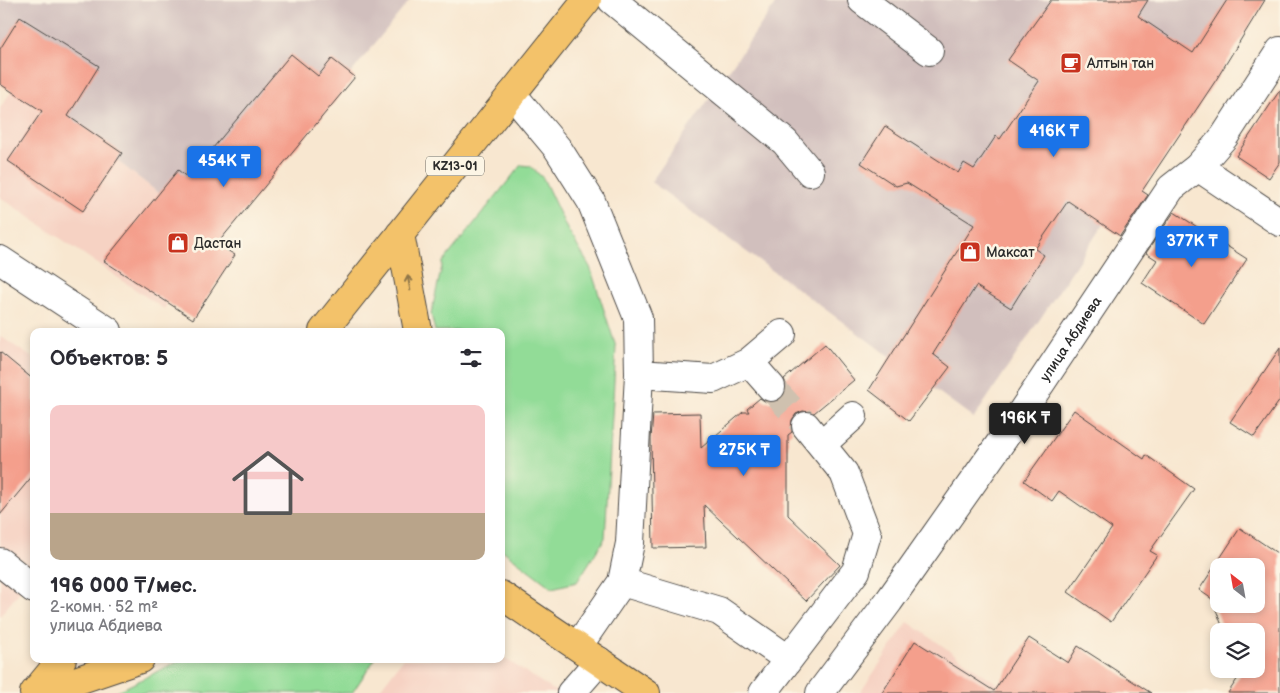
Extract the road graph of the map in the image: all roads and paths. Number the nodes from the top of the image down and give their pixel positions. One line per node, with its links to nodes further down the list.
1 (588, 0): 6 (main road, KZ13-01)
2 (612, 0): 8 (street)
3 (862, 0): 4 (street)
4 (929, 52)
5 (1280, 52): 7 (street, улица Абдиева)
6 (512, 94): 10 (main road, KZ13-01); 17 (street)
7 (1198, 167): 9 (street); 33 (street, улица Абдиева)
8 (810, 172)
9 (1280, 222)
10 (400, 234): 13 (main road, KZ13-01); 14 (main road, one-way to 10)
11 (0, 260): 12 (street)
12 (103, 328)
13 (325, 328)
14 (417, 328)
15 (782, 334): 16 (street)
16 (749, 362): 17 (street); 18 (street)
17 (639, 374): 21 (street)
18 (772, 387)
19 (854, 416): 25 (street)
20 (0, 562): 22 (street)
21 (622, 582): 24 (street); 25 (street)
22 (30, 586)
23 (505, 598): 24 (main road)
24 (588, 654): 30 (street); 31 (main road)
25 (788, 659): 32 (street)
26 (59, 663): 28 (main road)
27 (128, 663): 29 (main road)
28 (34, 693)
29 (40, 693)
30 (572, 693)
31 (646, 693)
32 (762, 693)
33 (820, 693)

